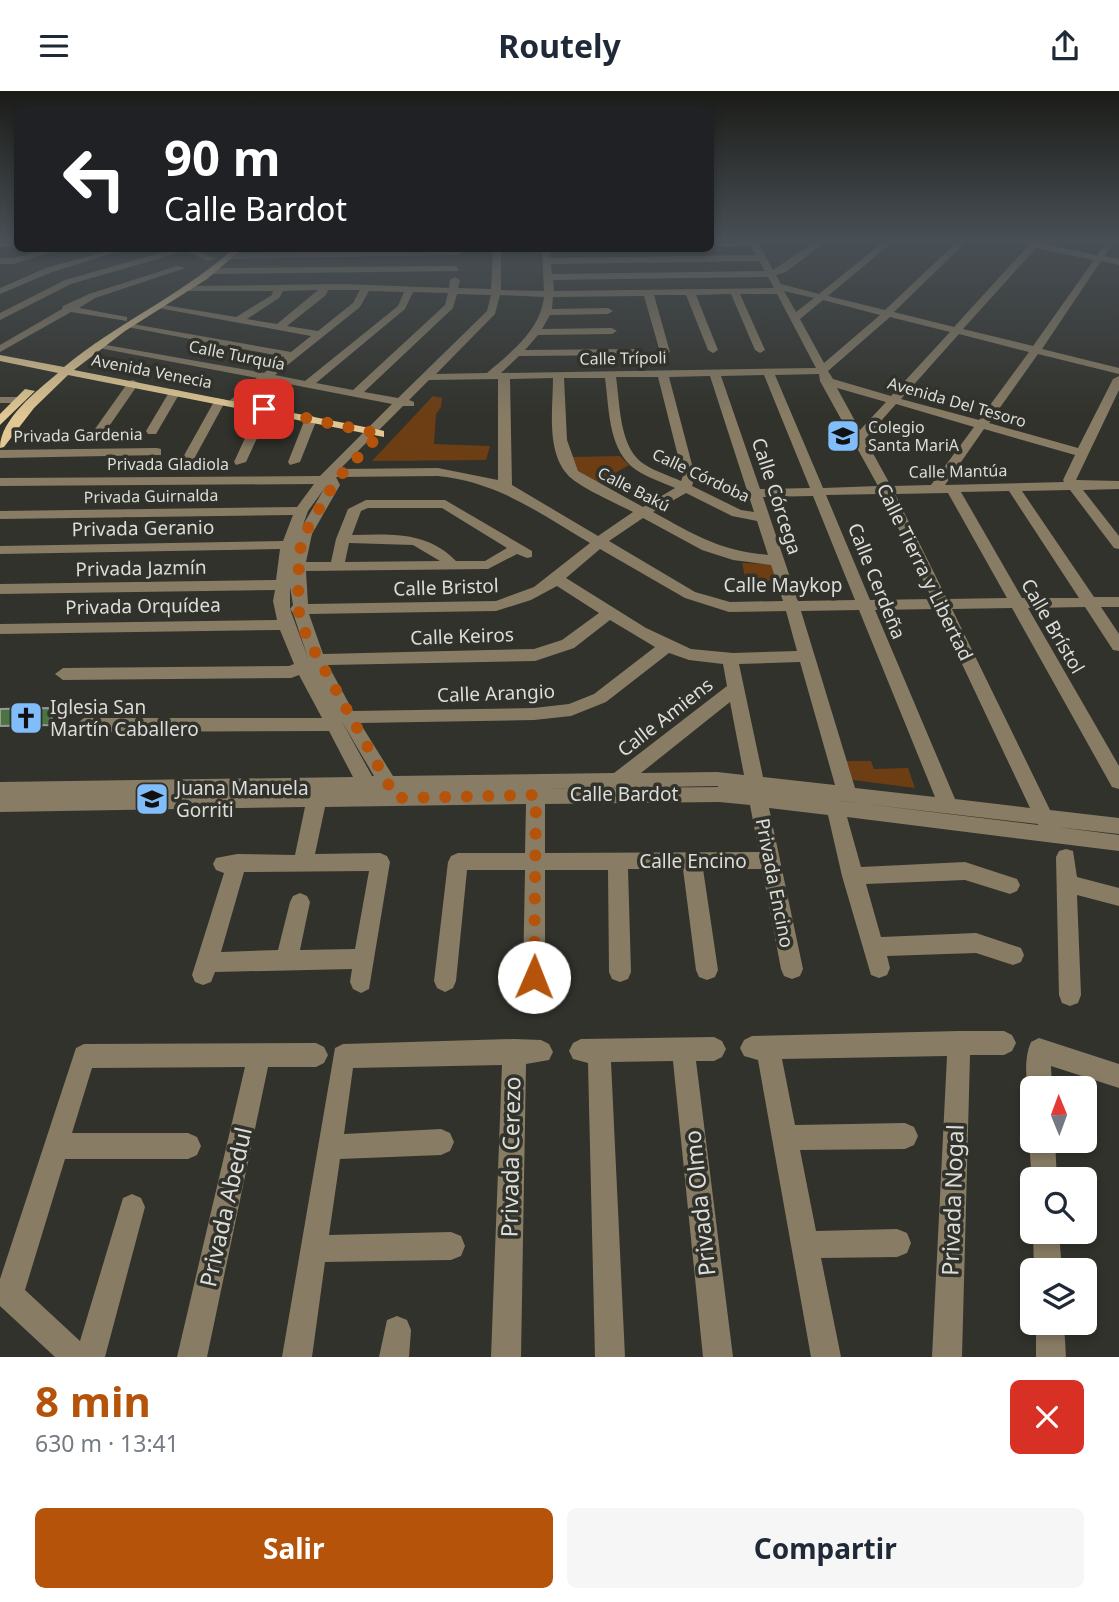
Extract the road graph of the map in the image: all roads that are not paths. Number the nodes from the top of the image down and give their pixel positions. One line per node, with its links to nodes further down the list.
1 (6, 298): 23 (street)
2 (37, 298): 23 (street)
3 (92, 298): 27 (street)
4 (158, 298): 35 (main road)
5 (174, 298): 26 (main road)
6 (222, 298): 30 (street)
7 (273, 298): 34 (street)
8 (317, 298): 36 (street)
9 (361, 298): 40 (street)
10 (406, 298): 66 (street)
11 (451, 298): 68 (street)
12 (502, 298): 63 (street)
13 (549, 298): 29 (street)
14 (605, 298): 28 (street)
15 (650, 298): 48 (street)
16 (692, 298): 43 (street)
17 (737, 298): 44 (street)
18 (783, 298): 33 (street, Calle Tierra y Libertad)
19 (822, 298): 31 (street); 33 (street)
20 (904, 298): 31 (street)
21 (987, 298): 38 (street)
22 (1072, 298): 45 (street)
23 (30, 302): 24 (street); 32 (street)
24 (44, 304)
25 (57, 306): 27 (street)
26 (158, 307): 30 (street); 35 (main road)
27 (70, 309): 35 (street); 42 (street)
28 (608, 311): 29 (street); 37 (street)
29 (547, 312): 39 (street)
30 (200, 314): 34 (street)
31 (887, 314): 38 (street); 61 (street)
32 (0, 317)
33 (794, 319): 61 (street, Calle Tierra y Libertad)
34 (239, 320): 36 (street)
35 (125, 323): 41 (main road); 50 (street); 52 (main road)
36 (279, 327): 40 (street)
37 (612, 331): 39 (street); 46 (street)
38 (957, 331): 45 (street); 72 (street)
39 (535, 332): 49 (street)
40 (318, 334): 50 (street)
41 (99, 345): 52 (main road); 62 (street, Calle Turquía)
42 (0, 349)
43 (713, 350)
44 (760, 350)
45 (1037, 351): 53 (street); 77 (street)
46 (615, 352): 47 (street); 49 (street)
47 (637, 352)
48 (665, 352)
49 (516, 353): 59 (street)
50 (292, 355): 62 (street)
51 (0, 358): 52 (main road, Avenida Venecia)
52 (60, 369): 65 (main road, Avenida Venecia); 70 (main road); 82 (main road)
53 (1119, 371)
54 (768, 372): 55 (street, Calle Trípoli); 61 (street, Calle Trípoli); 99 (street, Calle Cerdeña)
55 (715, 373): 57 (street, Calle Trípoli); 100 (street, Calle Córcega)
56 (610, 374): 57 (street, Calle Trípoli); 58 (street, Calle Trípoli); 94 (street, Calle Córdoba)
57 (663, 374): 94 (street)
58 (558, 375): 60 (street, Calle Trípoli); 102 (street, Calle Bakú)
59 (490, 376): 60 (street, Calle Trípoli); 63 (street, Calle Trípoli)
60 (504, 376): 92 (street)
61 (823, 376): 72 (street, Avenida Del Tesoro); 81 (street, Calle Tierra y Libertad)
62 (265, 377): 66 (street, Calle Turquía); 71 (street)
63 (431, 377): 73 (street)
64 (1119, 379): 84 (street)
65 (133, 383): 67 (main road, Avenida Venecia); 79 (street)
66 (307, 385): 68 (street, Calle Turquía)
67 (175, 391): 71 (main road, Avenida Venecia); 78 (street)
68 (355, 394): 73 (street, Calle Turquía)
69 (0, 400): 70 (street)
70 (20, 400): 76 (main road)
71 (226, 401): 74 (main road, Avenida Venecia); 86 (street)
72 (896, 401): 77 (street, Avenida Del Tesoro); 81 (street)
73 (406, 403): 80 (street)
74 (264, 409): 75 (main road, Avenida Venecia); 88 (street)
75 (311, 419): 80 (main road, Avenida Venecia); 87 (street)
76 (0, 421)
77 (982, 426): 84 (street, Avenida Del Tesoro); 96 (street)
78 (152, 431)
79 (99, 432)
80 (375, 433): 89 (street)
81 (858, 440): 98 (street, Calle Tierra y Libertad)
82 (0, 445)
83 (157, 452): 85 (street, Privada Gardenia)
84 (1081, 453): 93 (street)
85 (0, 454)
86 (188, 459)
87 (294, 461)
88 (240, 462)
89 (332, 477): 90 (street, Privada Gladiola); 92 (street, Privada Gladiola); 101 (street); 112 (street)
90 (0, 482)
91 (1119, 485): 93 (street, Calle Mantúa)
92 (505, 487): 106 (street, Calle Maykop)
93 (1074, 487): 95 (street, Calle Mantúa); 108 (street)
94 (685, 488): 102 (street, Calle Bristol); 104 (street, Calle Córdoba)
95 (1013, 488): 97 (street, Calle Mantúa); 117 (street)
96 (934, 489): 97 (street, Calle Mantúa); 98 (street, Calle Mantúa)
97 (952, 489): 119 (street, Calle Brístol)
98 (887, 491): 99 (street, Calle Mantúa); 121 (street, Calle Tierra y Libertad)
99 (820, 492): 100 (street, Calle Mantúa); 120 (street, Calle Cerdeña)
100 (756, 493): 104 (street, Calle Córcega)
101 (302, 511): 103 (street, Privada Guirnalda); 107 (street)
102 (645, 514): 106 (street, Calle Bristol); 110 (street, Calle Bakú)
103 (0, 515)
104 (763, 517): 110 (street, Calle Córcega)
105 (343, 539): 111 (street); 111 (street); 113 (street)
106 (598, 543): 114 (street, Calle Bristol); 122 (street, Calle Maykop)
107 (288, 545): 109 (street, Privada Geranio); 112 (street)
108 (1119, 545)
109 (0, 550)
110 (778, 561): 122 (street, Calle Córcega)
111 (453, 566): 113 (street)
112 (291, 567): 113 (street); 115 (street); 123 (street)
113 (337, 567)
114 (558, 580): 123 (street, Calle Bristol); 124 (street)
115 (282, 585): 116 (street, Privada Jazmín); 125 (street)
116 (0, 589)
117 (1090, 602): 118 (street, Calle Maykop); 119 (street, Calle Maykop); 128 (street)
118 (1119, 602)
119 (1015, 603): 121 (street, Calle Maykop); 138 (street, Calle Brístol)
120 (866, 604): 121 (street, Calle Maykop); 122 (street, Calle Maykop); 147 (street, Calle Cerdeña)
121 (940, 604): 148 (street, Calle Tierra y Libertad)
122 (792, 605): 129 (street, Calle Córcega)
123 (298, 609): 131 (street)
124 (611, 611): 127 (street); 131 (street, Calle Keiros)
125 (286, 625): 126 (street, Privada Orquídea); 132 (street)
126 (0, 629)
127 (667, 646): 130 (street); 135 (street, Calle Arangio)
128 (1119, 646)
129 (807, 656): 130 (street); 145 (street, Calle Córcega)
130 (730, 658): 134 (street)
131 (319, 660): 132 (street, Calle Keiros); 135 (street)
132 (303, 669): 133 (street); 135 (street)
133 (63, 674)
134 (736, 688): 137 (street, Calle Amiens); 141 (street)
135 (342, 721): 136 (street, Calle Arangio); 142 (street); 143 (street)
136 (84, 725)
137 (620, 779): 139 (street, Calle Bardot); 141 (street, Calle Bardot)
138 (1119, 782)
139 (536, 788): 141 (street, Calle Bardot); 143 (street, Calle Bardot); 153 (street)
140 (0, 789): 142 (street, Calle Bardot)
141 (756, 789): 145 (street, Calle Bardot); 152 (street, Privada Encino)
142 (370, 790): 143 (street, Calle Bardot); 144 (street, Calle Bardot)
143 (392, 790)
144 (317, 798): 146 (street, Calle Bardot); 156 (street)
145 (841, 800): 147 (street, Calle Bardot); 148 (street, Calle Bardot); 157 (street, Calle Córcega)
146 (0, 804)
147 (948, 805): 148 (street, Calle Bardot)
148 (1049, 826): 149 (street, Calle Bardot); 150 (street, Calle Bardot)
149 (1119, 826)
150 (1119, 843)
151 (1066, 857): 158 (street)
152 (770, 860): 155 (street, Calle Encino); 165 (street, Privada Encino)
153 (536, 861): 154 (street, Calle Encino); 168 (street); 169 (street, Calle Encino)
154 (615, 861): 155 (street, Calle Encino); 167 (street)
155 (692, 861): 166 (street)
156 (303, 862): 163 (street); 164 (street)
157 (852, 876): 159 (street); 162 (street, Calle Córcega)
158 (1068, 884): 160 (street); 171 (street)
159 (1010, 885)
160 (1119, 897)
161 (300, 902): 164 (street)
162 (1013, 955)
163 (364, 959): 164 (street); 170 (street)
164 (287, 961)
165 (792, 969)
166 (707, 970)
167 (620, 972)
168 (534, 977)
169 (445, 981)
170 (361, 982)
171 (1070, 995)
172 (959, 1043): 173 (street); 183 (street); 202 (street, Privada Nogal)
173 (1004, 1043)
174 (683, 1049): 175 (street); 199 (street); 200 (street, Privada Olmo)
175 (714, 1049)
176 (514, 1051): 177 (street); 187 (street, Privada Cerezo); 198 (street, Privada Cerezo)
177 (541, 1052)
178 (316, 1055): 179 (street)
179 (259, 1056): 185 (street); 196 (street, Privada Abedul)
180 (1040, 1076): 181 (street)
181 (1119, 1076)
182 (905, 1136): 183 (street)
183 (786, 1139): 190 (street)
184 (441, 1142): 187 (street)
185 (55, 1146): 186 (street); 194 (street)
186 (188, 1146)
187 (329, 1147): 192 (street, Privada Cerezo)
188 (132, 1206): 195 (street)
189 (898, 1244): 190 (street)
190 (806, 1245): 201 (street)
191 (451, 1246): 192 (street)
192 (314, 1249): 197 (street, Privada Cerezo)
193 (1050, 1335): 203 (street)
194 (76, 1357)
195 (90, 1357)
196 (192, 1357)
197 (297, 1357)
198 (506, 1357)
199 (610, 1357)
200 (718, 1357)
201 (827, 1357)
202 (947, 1357)
203 (1051, 1357)

